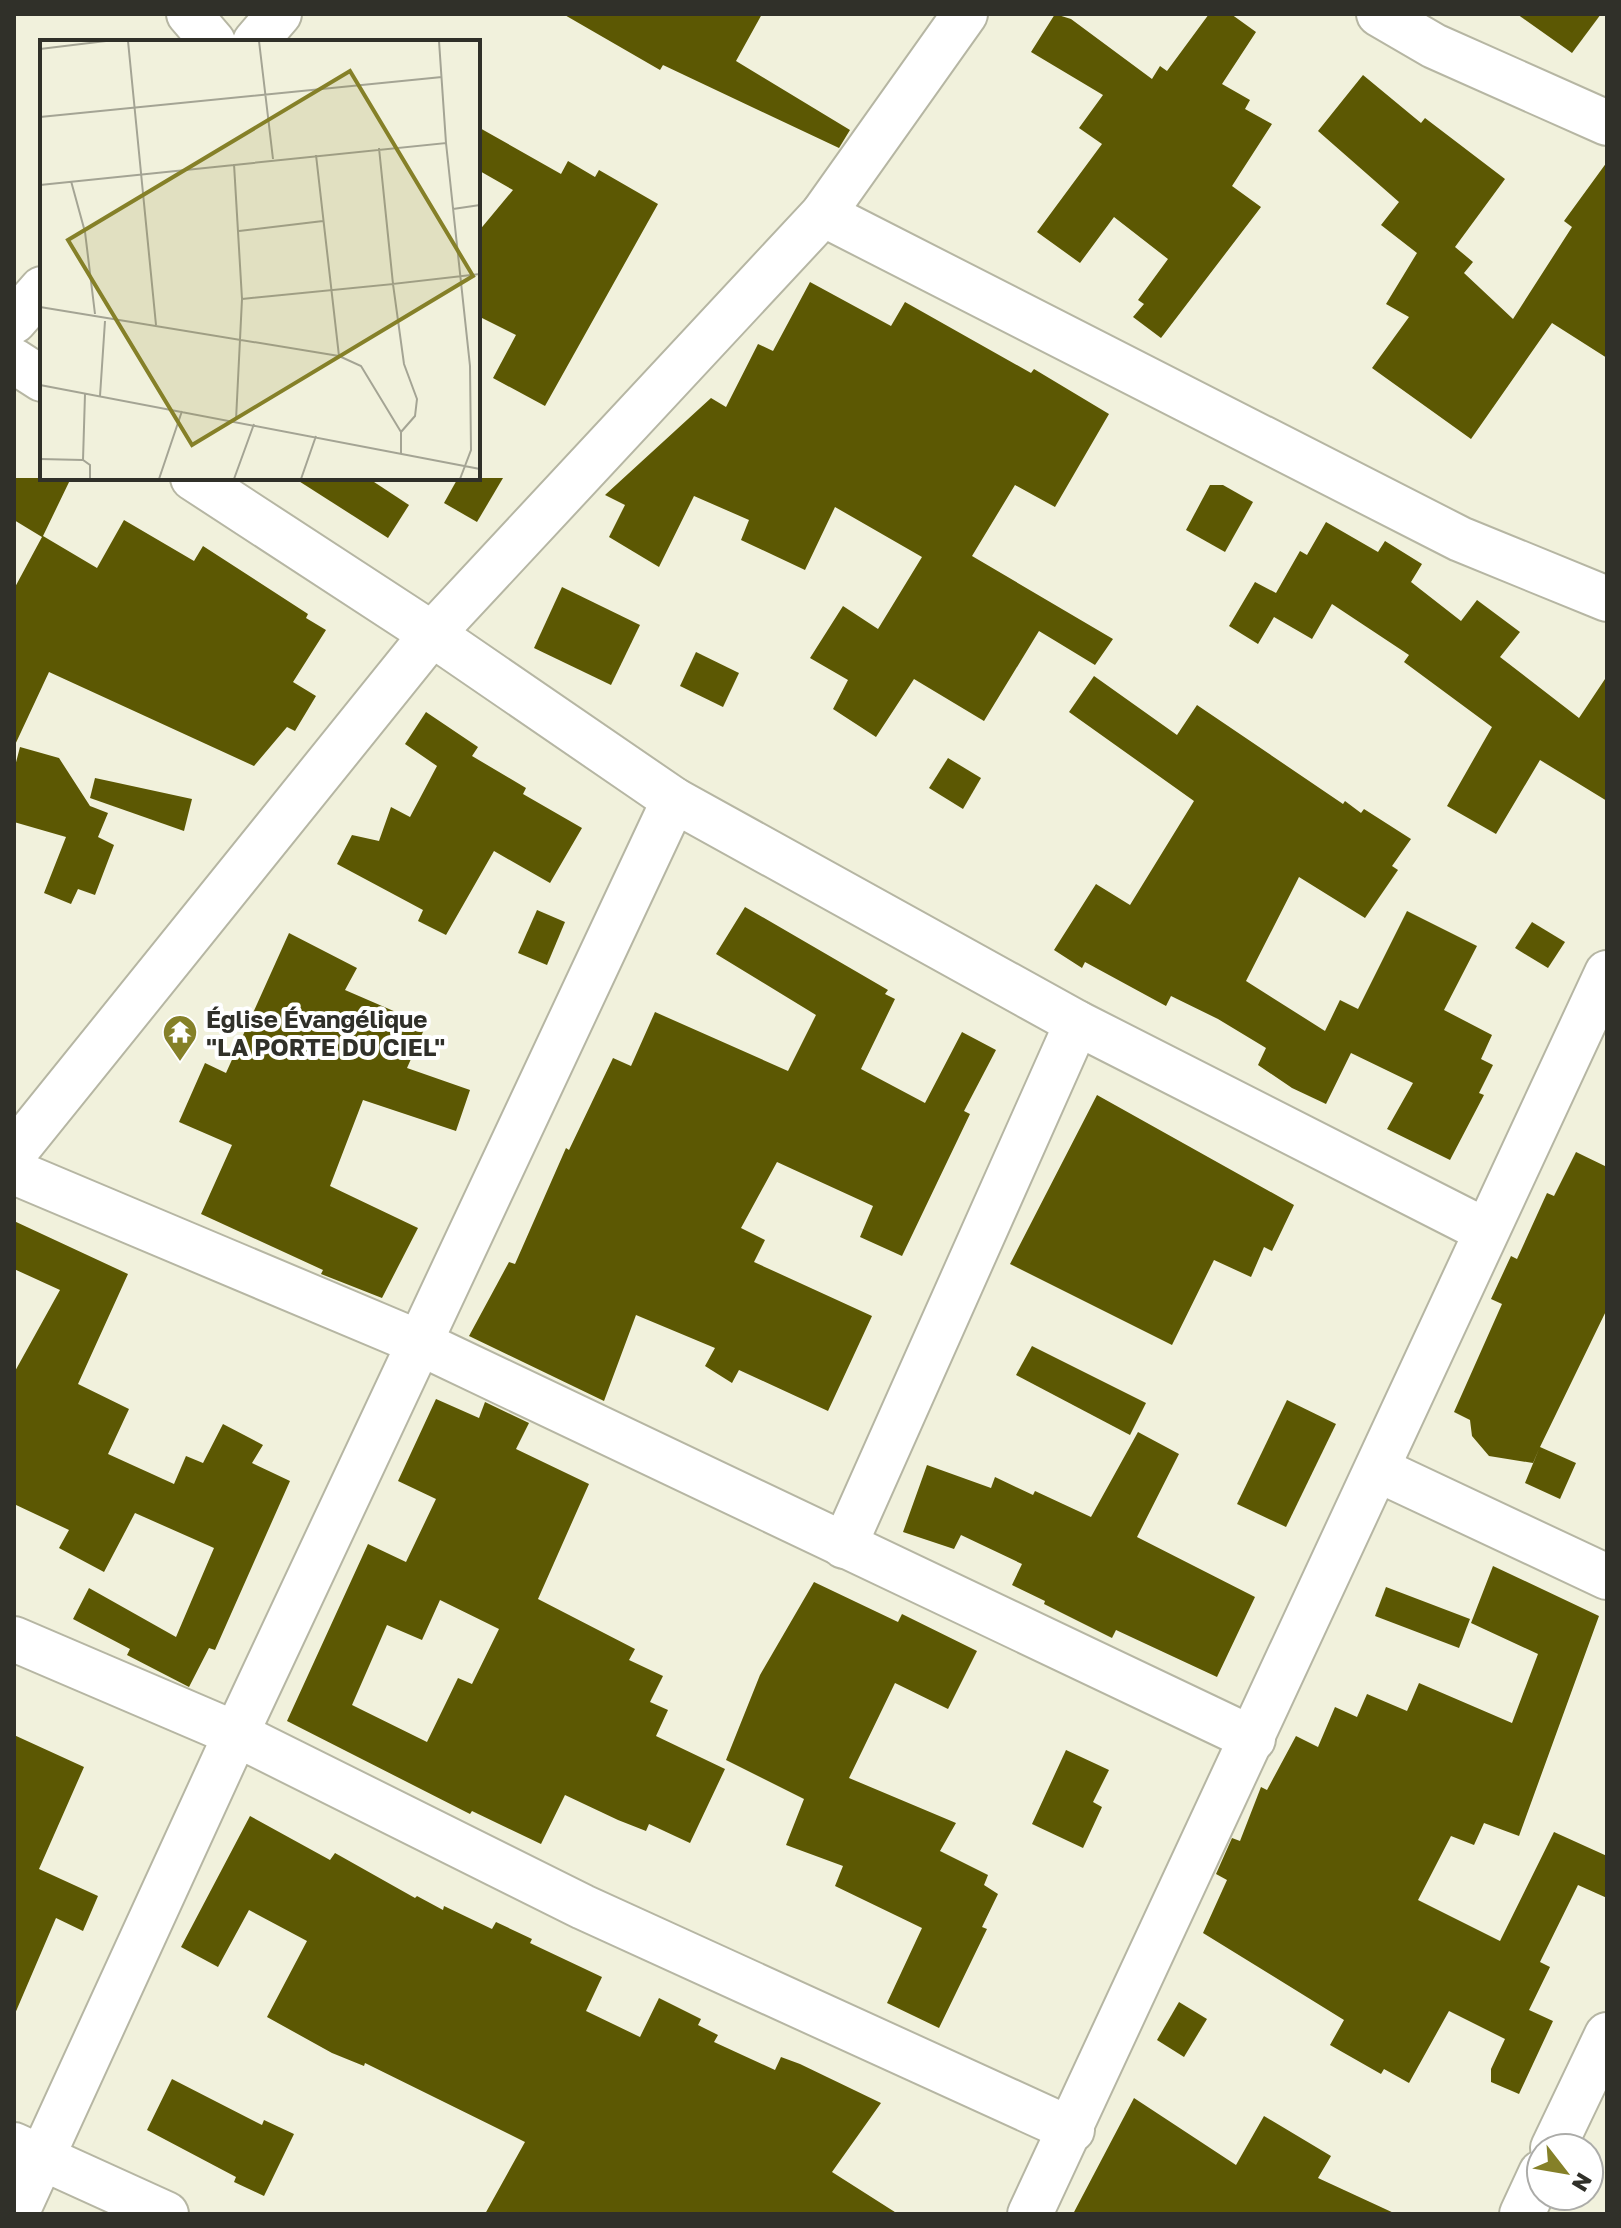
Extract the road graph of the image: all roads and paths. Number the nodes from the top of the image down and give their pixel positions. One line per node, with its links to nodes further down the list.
1 (189, 14): 5 (street)
2 (279, 14): 6 (street)
3 (965, 14): 8 (street)
4 (1379, 14): 7 (street)
5 (211, 40)
6 (257, 40)
7 (1607, 123)
8 (823, 214): 14 (street); 15 (street)
9 (40, 291): 10 (street)
10 (14, 321)
11 (14, 361): 12 (street)
12 (40, 378)
13 (196, 480): 15 (street)
14 (1607, 599)
15 (432, 634): 16 (street); 19 (street)
16 (674, 800): 18 (street); 22 (street)
17 (1607, 973): 21 (street)
18 (1077, 1023): 21 (street); 24 (street)
19 (14, 1153)
20 (14, 1172): 22 (street)
21 (1486, 1231): 23 (street)
22 (420, 1343): 24 (street); 27 (street)
23 (1379, 1470): 25 (street); 28 (street)
24 (844, 1546): 28 (street)
25 (1607, 1577)
26 (14, 1639): 27 (street)
27 (236, 1734): 30 (street); 32 (street)
28 (1253, 1739): 30 (street)
29 (1607, 2035): 31 (street)
30 (1072, 2130): 35 (street)
31 (1561, 2132)
32 (28, 2152): 33 (street); 34 (street)
33 (16, 2214)
34 (166, 2214)
35 (1030, 2214)

